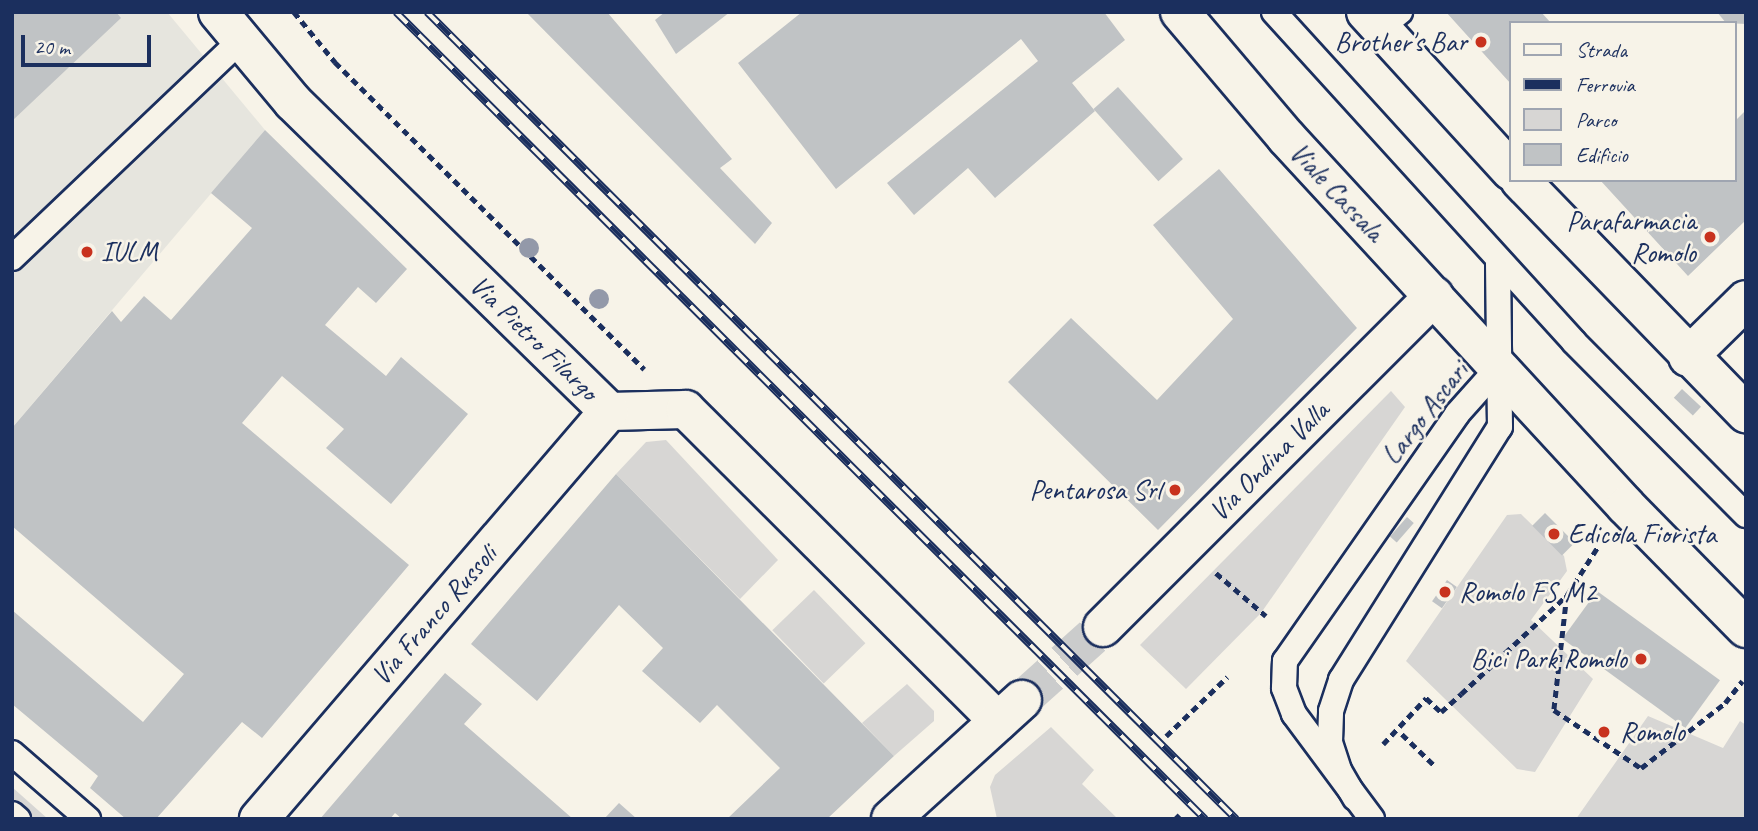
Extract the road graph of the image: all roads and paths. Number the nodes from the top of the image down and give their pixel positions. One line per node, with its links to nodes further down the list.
1 (295, 12): 14 (path)
2 (1180, 12): 10 (street, Viale Cassala)
3 (1274, 12): 9 (lane)
4 (1382, 18): 6 (street)
5 (230, 26): 8 (lane); 16 (street, Via Pietro Filargo)
6 (1510, 170)
7 (1522, 182): 12 (street)
8 (12, 258)
9 (1498, 259): 13 (lane); 17 (lane)
10 (1434, 296): 13 (street, Viale Cassala); 22 (street, Via Ondina Valla)
11 (1746, 300): 12 (street)
12 (1688, 357): 15 (street)
13 (1499, 367): 23 (street, Viale Cassala); 32 (lane, Largo Ascari); 32 (lane, Largo Ascari)
14 (685, 409): 16 (street, Via Pietro Filargo); 26 (street)
15 (1744, 409)
16 (609, 411): 36 (street, Via Franco Russoli)
17 (1746, 515)
18 (1597, 548): 20 (path)
19 (1212, 569): 21 (path)
20 (1567, 594): 25 (path); 29 (path)
21 (1266, 616)
22 (1103, 626)
23 (1746, 628)
24 (1227, 677): 28 (path)
25 (1742, 681)
26 (1010, 710): 37 (street)
27 (1402, 734): 31 (path)
28 (1166, 736)
29 (1382, 744)
30 (12, 753): 35 (lane)
31 (1435, 766)
32 (1355, 798): 38 (lane, Largo Ascari)
33 (12, 814): 34 (lane)
34 (18, 819)
35 (88, 819)
36 (259, 819)
37 (891, 819)
38 (1372, 819)

